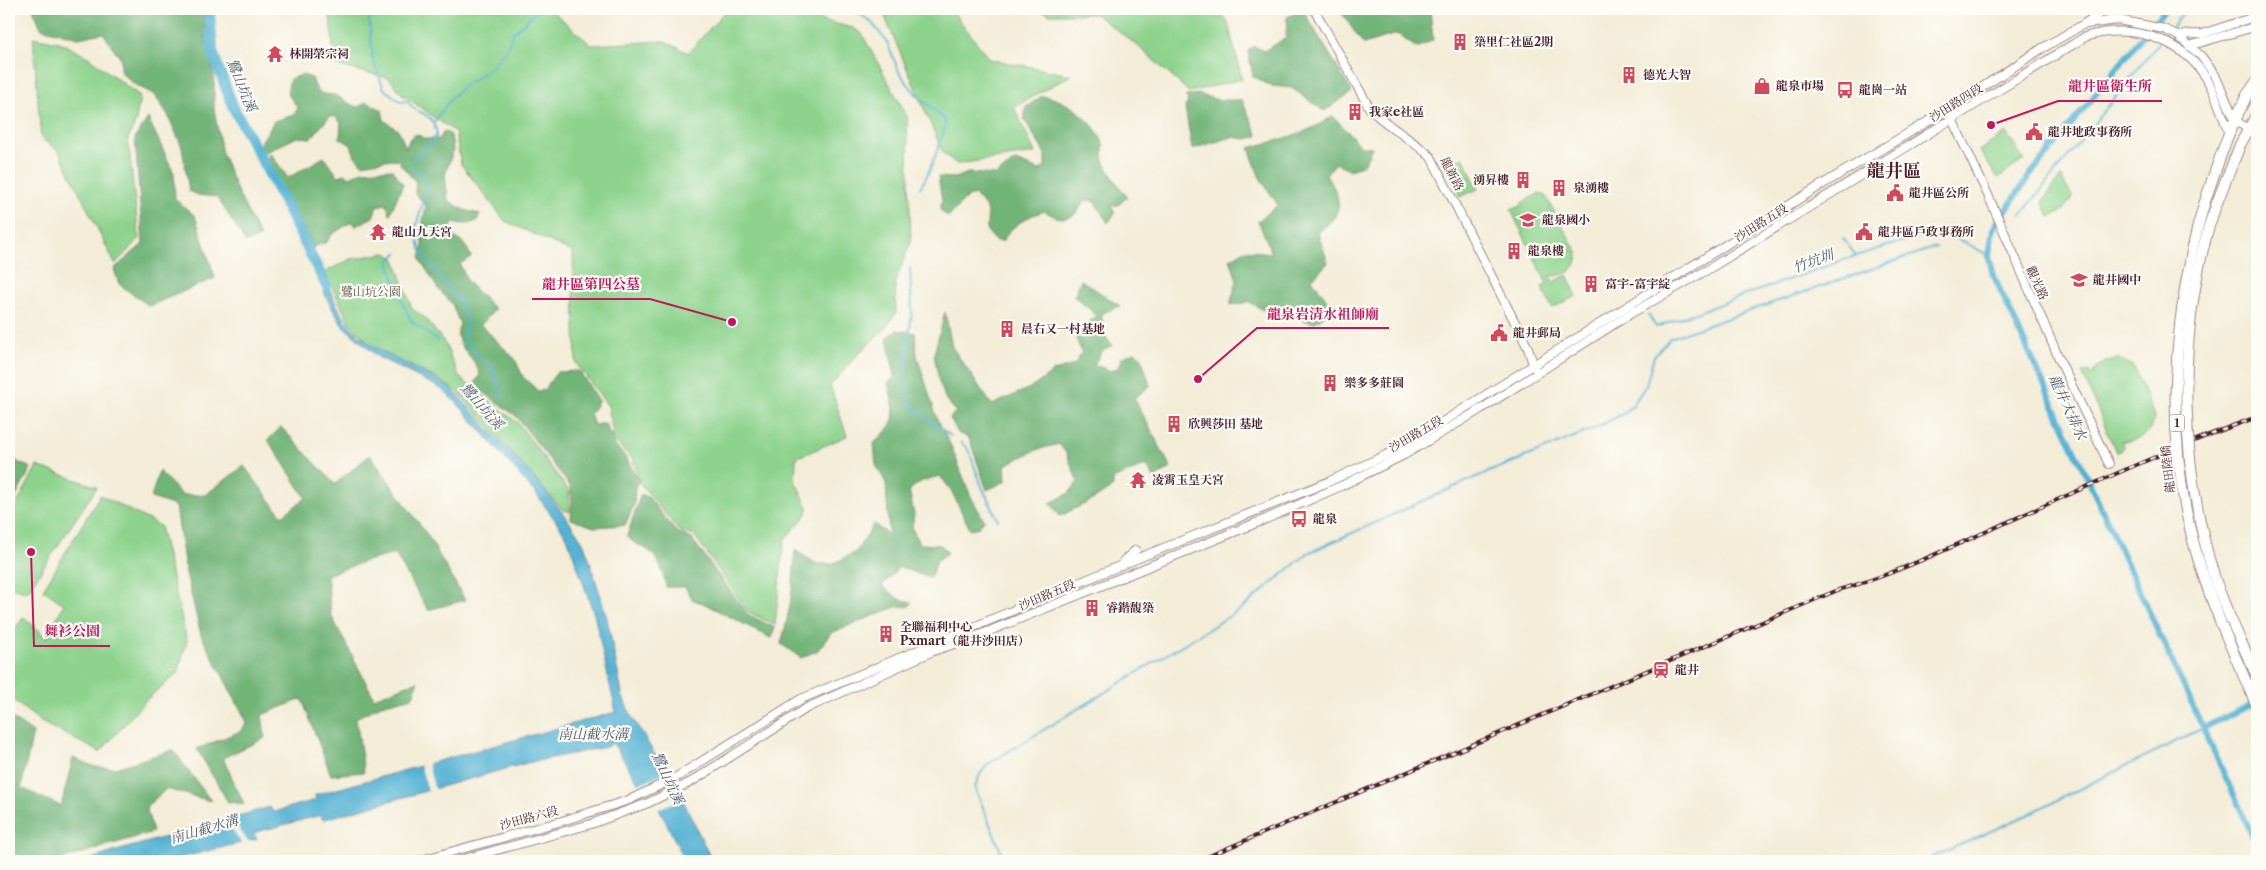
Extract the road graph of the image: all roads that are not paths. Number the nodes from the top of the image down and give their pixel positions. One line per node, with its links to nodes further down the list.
1 (1314, 9): 21 (street, 龍新路)
2 (2106, 9): 4 (street, 沙田路四段)
3 (2257, 16): 6 (street)
4 (2084, 24): 6 (street); 7 (street); 11 (street, 沙田路四段)
5 (2257, 26): 8 (street)
6 (2177, 35): 8 (street)
7 (2085, 36): 9 (street); 13 (street, 沙田路四段)
8 (2192, 45): 9 (street); 14 (street)
9 (2175, 46): 16 (street)
10 (2257, 80): 14 (main road, 1)
11 (1947, 110): 13 (street, 觀光路); 17 (street, 沙田路四段)
12 (2257, 114): 15 (main road, 1)
13 (1952, 119): 18 (street, 沙田路四段); 24 (street, 觀光路)
14 (2235, 120): 15 (street); 16 (main road, 1)
15 (2248, 129): 34 (main road, 龍田陸橋 / 1, bridge)
16 (2229, 133): 35 (main road, 龍田陸橋 / 1, bridge)
17 (1855, 165): 18 (street); 19 (street, 沙田路四段)
18 (1861, 175): 20 (street, 沙田路四段)
19 (1824, 184): 21 (street, 沙田路五段)
20 (1828, 195): 22 (street, 沙田路五段)
21 (1534, 364): 22 (street, 龍新路); 23 (street, 沙田路五段)
22 (1536, 374): 23 (street, 沙田路五段)
23 (1399, 453): 25 (street, 沙田路五段); 26 (street, 沙田路五段)
24 (2108, 464)
25 (1257, 510): 26 (street); 27 (street, 沙田路五段)
26 (1261, 521): 29 (street, 沙田路五段)
27 (1131, 561): 28 (street, 沙田路五段); 28 (street); 29 (street)
28 (1079, 584): 30 (street, 沙田路五段)
29 (1101, 584): 32 (street, 沙田路五段)
30 (1021, 607): 31 (street, 沙田路五段); 32 (street, 沙田路五段)
31 (966, 626): 33 (street); 36 (street, 沙田路五段)
32 (985, 632): 33 (street, 沙田路五段)
33 (933, 651): 37 (street, 沙田路五段)
34 (2257, 676)
35 (2257, 706)
36 (675, 778): 38 (street, 沙田路六段)
37 (680, 788): 39 (street, 沙田路六段)
38 (418, 861)
39 (457, 861)

